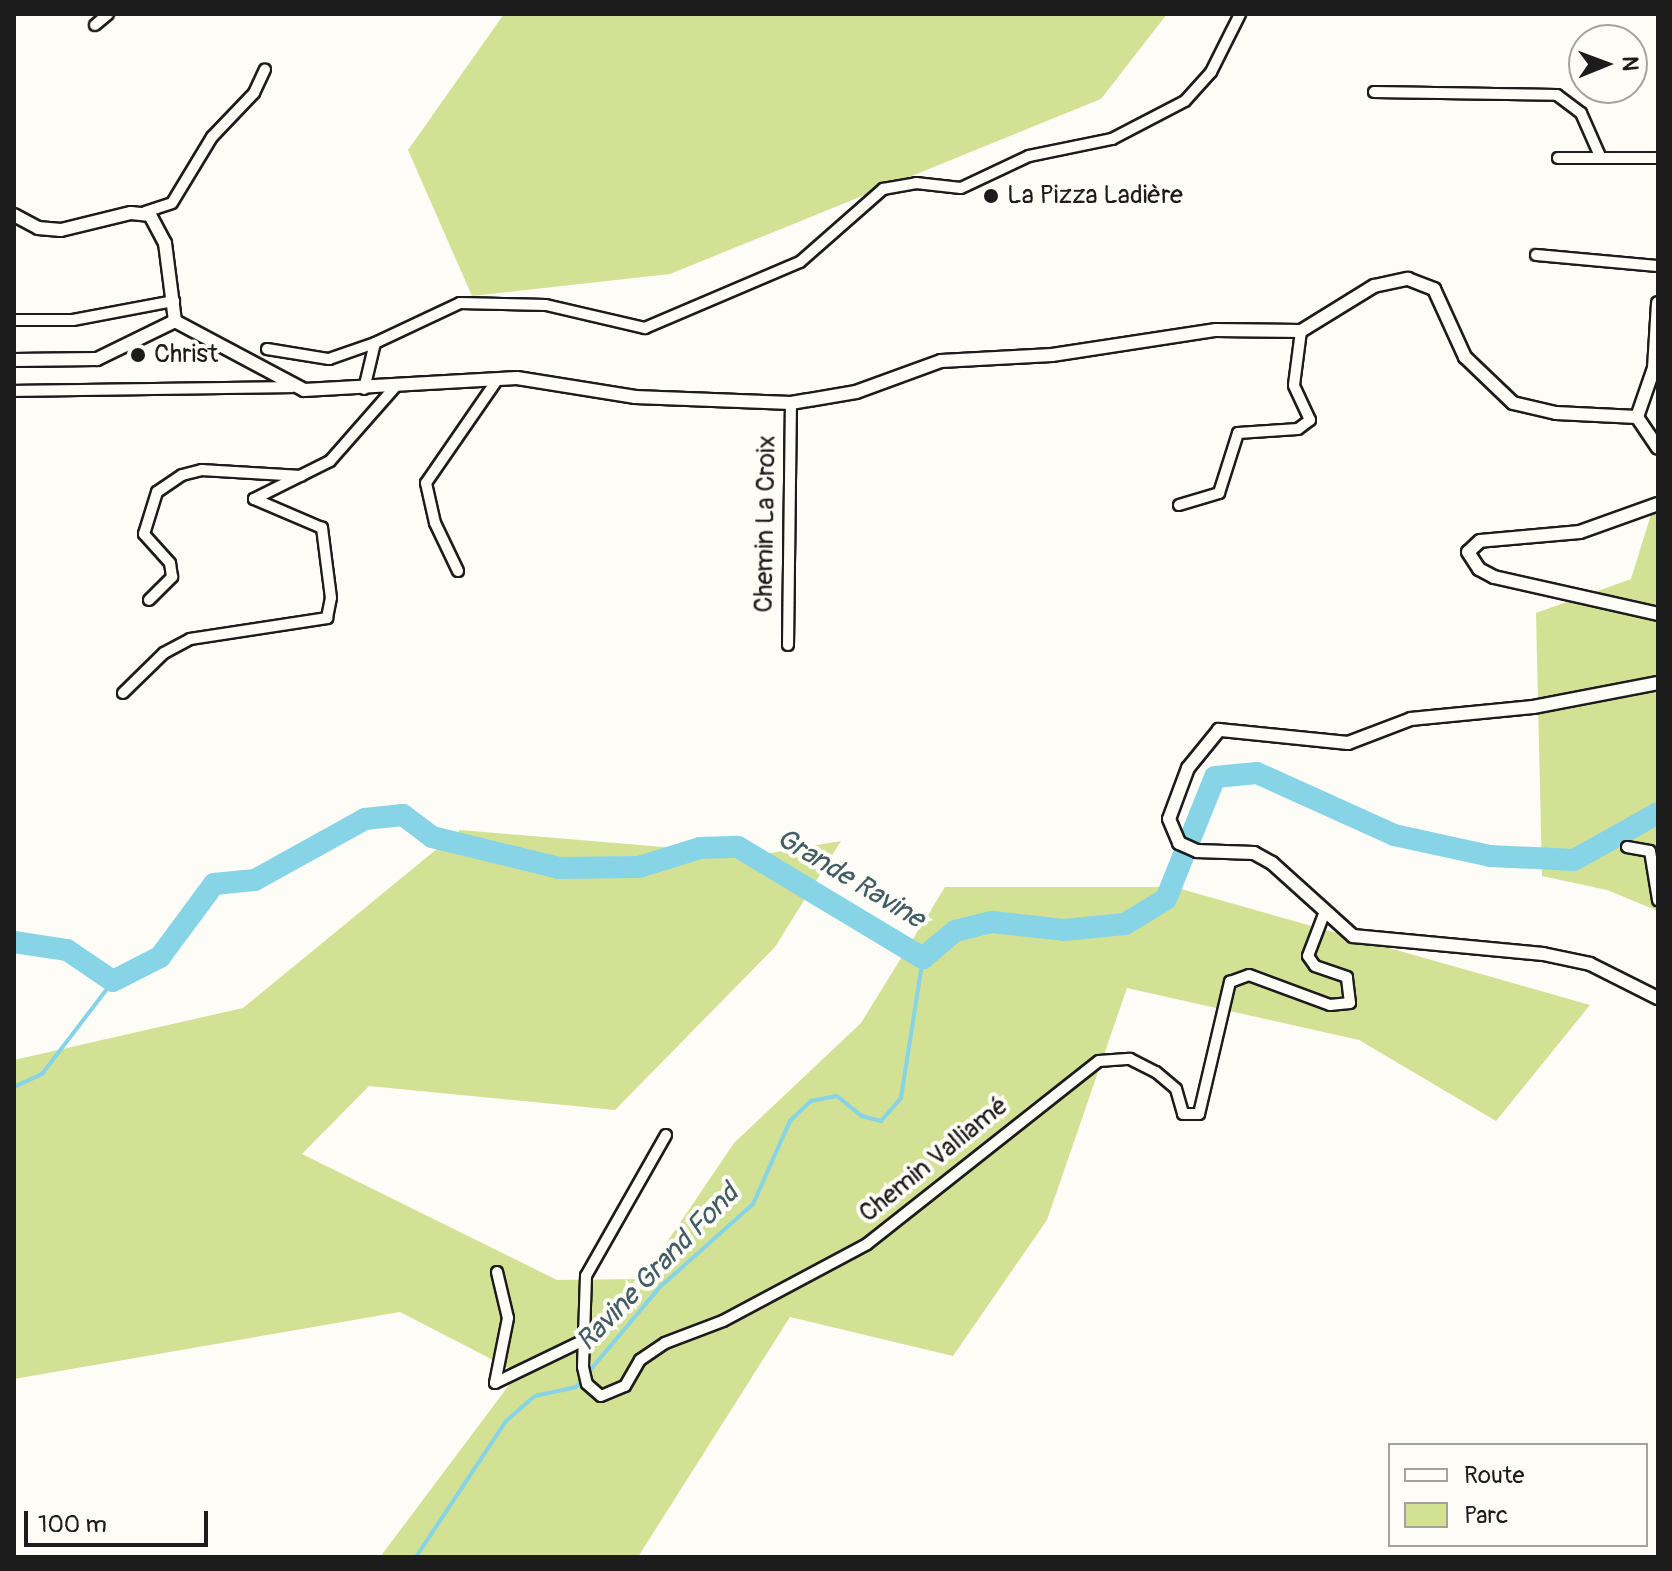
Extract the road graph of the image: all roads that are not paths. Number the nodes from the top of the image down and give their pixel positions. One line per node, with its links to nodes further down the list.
1 (108, 14): 3 (street)
2 (1240, 14): 18 (street)
3 (95, 25)
4 (265, 69): 9 (street)
5 (1374, 92): 6 (street)
6 (1600, 156): 7 (street); 8 (street)
7 (1558, 158)
8 (1658, 158)
9 (145, 212): 10 (street); 13 (street)
10 (14, 215)
11 (1536, 255): 12 (street)
12 (1658, 266)
13 (174, 301): 15 (street); 16 (street)
14 (1658, 303): 27 (street)
15 (14, 320)
16 (175, 321): 20 (street); 22 (street)
17 (1301, 331): 26 (street); 27 (street); 31 (street)
18 (375, 343): 19 (street); 24 (street)
19 (267, 349)
20 (14, 360)
21 (497, 380): 23 (street); 26 (street); 32 (street)
22 (292, 387): 24 (street); 25 (street)
23 (395, 387): 24 (street); 29 (street)
24 (364, 389)
25 (14, 391)
26 (791, 403): 35 (street, Chemin La Croix)
27 (1637, 417): 28 (street)
28 (1658, 448)
29 (303, 476): 33 (street); 37 (street)
30 (1658, 504): 34 (street)
31 (1179, 505)
32 (458, 571)
33 (149, 600)
34 (1658, 614)
35 (788, 645)
36 (1658, 683): 40 (street)
37 (123, 693)
38 (1627, 847): 39 (street)
39 (1658, 900)
40 (1324, 914): 41 (street); 44 (street, Chemin Valliamé)
41 (1658, 998)
42 (666, 1135): 44 (street, Chemin Valliamé)
43 (497, 1272): 44 (street)
44 (584, 1340)

